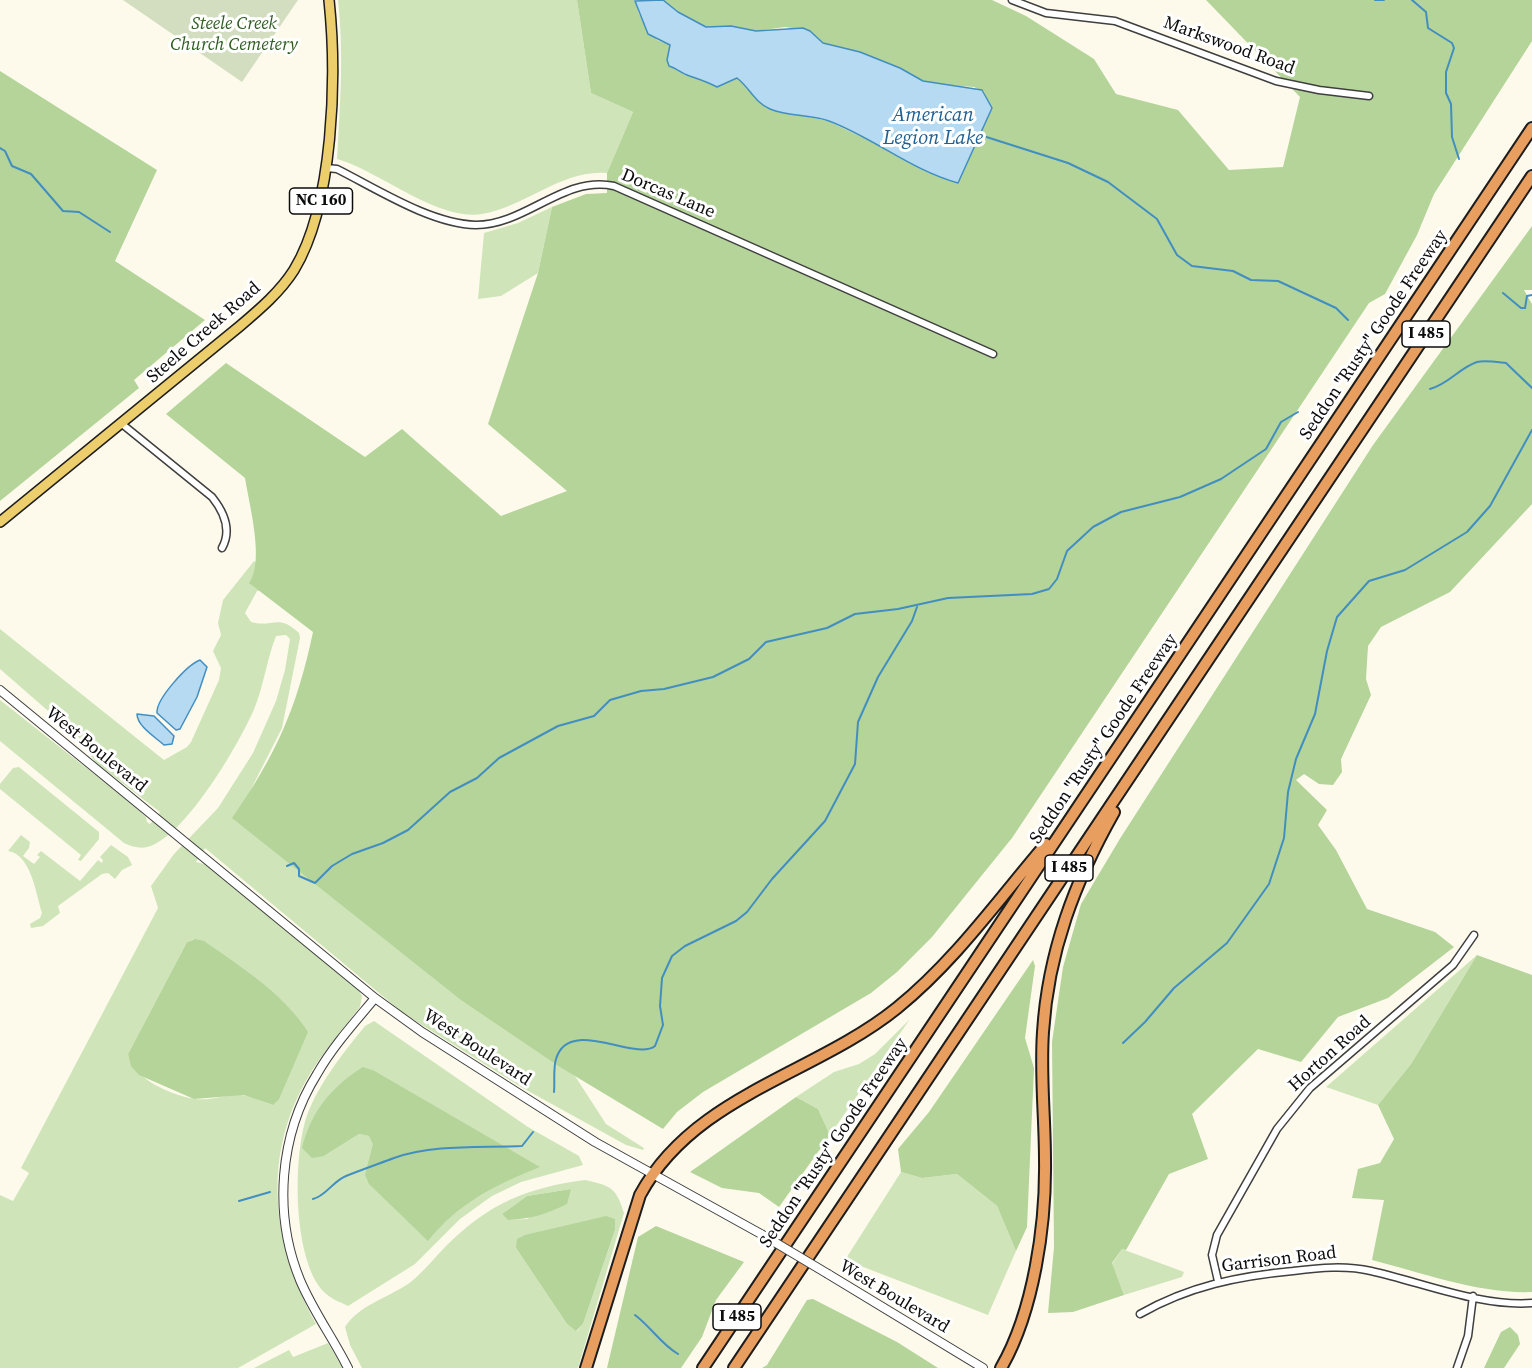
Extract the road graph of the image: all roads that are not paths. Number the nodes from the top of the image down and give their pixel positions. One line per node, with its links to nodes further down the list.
1 (329, 0): 5 (main road, Steele Creek Road / NC 160)
2 (1012, 0): 3 (street, Markswood Road)
3 (1369, 96)
4 (1532, 128): 13 (highway, Seddon "Rusty" Goode Freeway / I 485)
5 (326, 168): 7 (street, Dorcas Lane); 8 (main road, Steele Creek Road / NC 160)
6 (1532, 176): 12 (highway, I 485)
7 (993, 354)
8 (122, 424): 9 (main road, Steele Creek Road / NC 160); 10 (street)
9 (0, 522)
10 (222, 548)
11 (0, 690): 15 (street, West Boulevard)
12 (1158, 735): 24 (highway, I 485); 26 (highway)
13 (1078, 807): 16 (highway); 23 (highway, Seddon "Rusty" Goode Freeway / I 485)
14 (1474, 934): 17 (street, Horton Road)
15 (375, 998): 16 (street, West Boulevard); 21 (street)
16 (652, 1173): 22 (highway); 25 (street, West Boulevard, bridge)
17 (1218, 1281): 18 (street, Garrison Road); 20 (street, Garrison Road)
18 (1473, 1296): 19 (street, Garrison Road); 27 (street)
19 (1532, 1303)
20 (1140, 1314)
21 (348, 1368)
22 (586, 1368)
23 (703, 1368)
24 (734, 1368)
25 (982, 1368)
26 (1001, 1368)
27 (1457, 1368)

